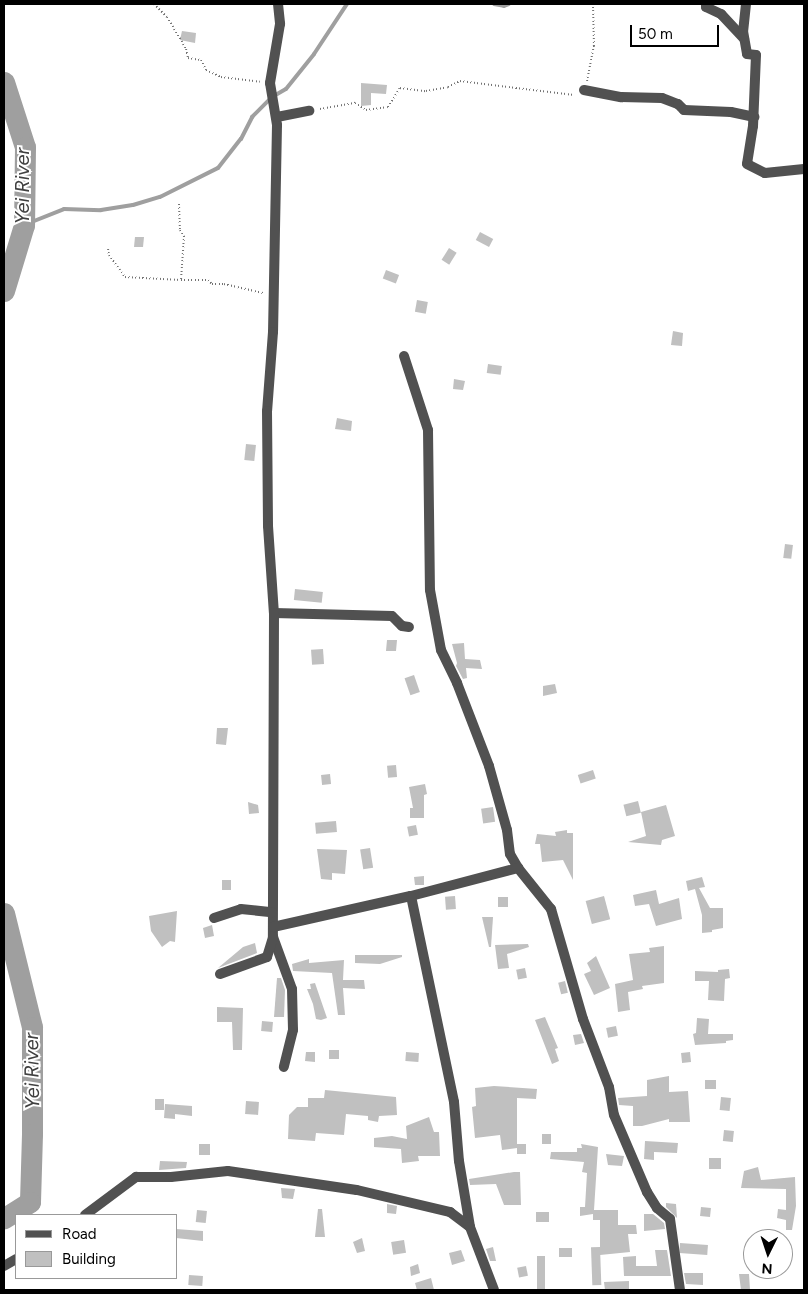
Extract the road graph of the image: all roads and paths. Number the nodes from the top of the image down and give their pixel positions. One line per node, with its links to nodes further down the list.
1 (154, 4): 7 (path)
2 (278, 4): 7 (street)
3 (593, 4): 8 (path)
4 (706, 4): 6 (street)
5 (746, 4): 6 (street)
6 (744, 39): 11 (street)
7 (270, 83): 10 (street)
8 (584, 90): 9 (path); 11 (street)
9 (309, 111): 10 (street)
10 (277, 116): 16 (street)
11 (754, 117): 12 (street)
12 (804, 169)
13 (180, 204): 15 (path)
14 (108, 249): 15 (path)
15 (181, 280): 16 (path)
16 (274, 297): 18 (street)
17 (404, 356): 20 (street)
18 (274, 613): 19 (street); 22 (street)
19 (409, 627)
20 (518, 868): 21 (street); 32 (street)
21 (411, 896): 24 (street); 28 (street)
22 (272, 912): 23 (street); 24 (street)
23 (214, 918)
24 (273, 932): 25 (street); 26 (street)
25 (220, 974)
26 (284, 1067)
27 (86, 1214): 28 (street)
28 (470, 1227): 31 (street)
29 (15, 1260): 30 (street)
30 (4, 1266)
31 (494, 1290)
32 (680, 1290)

